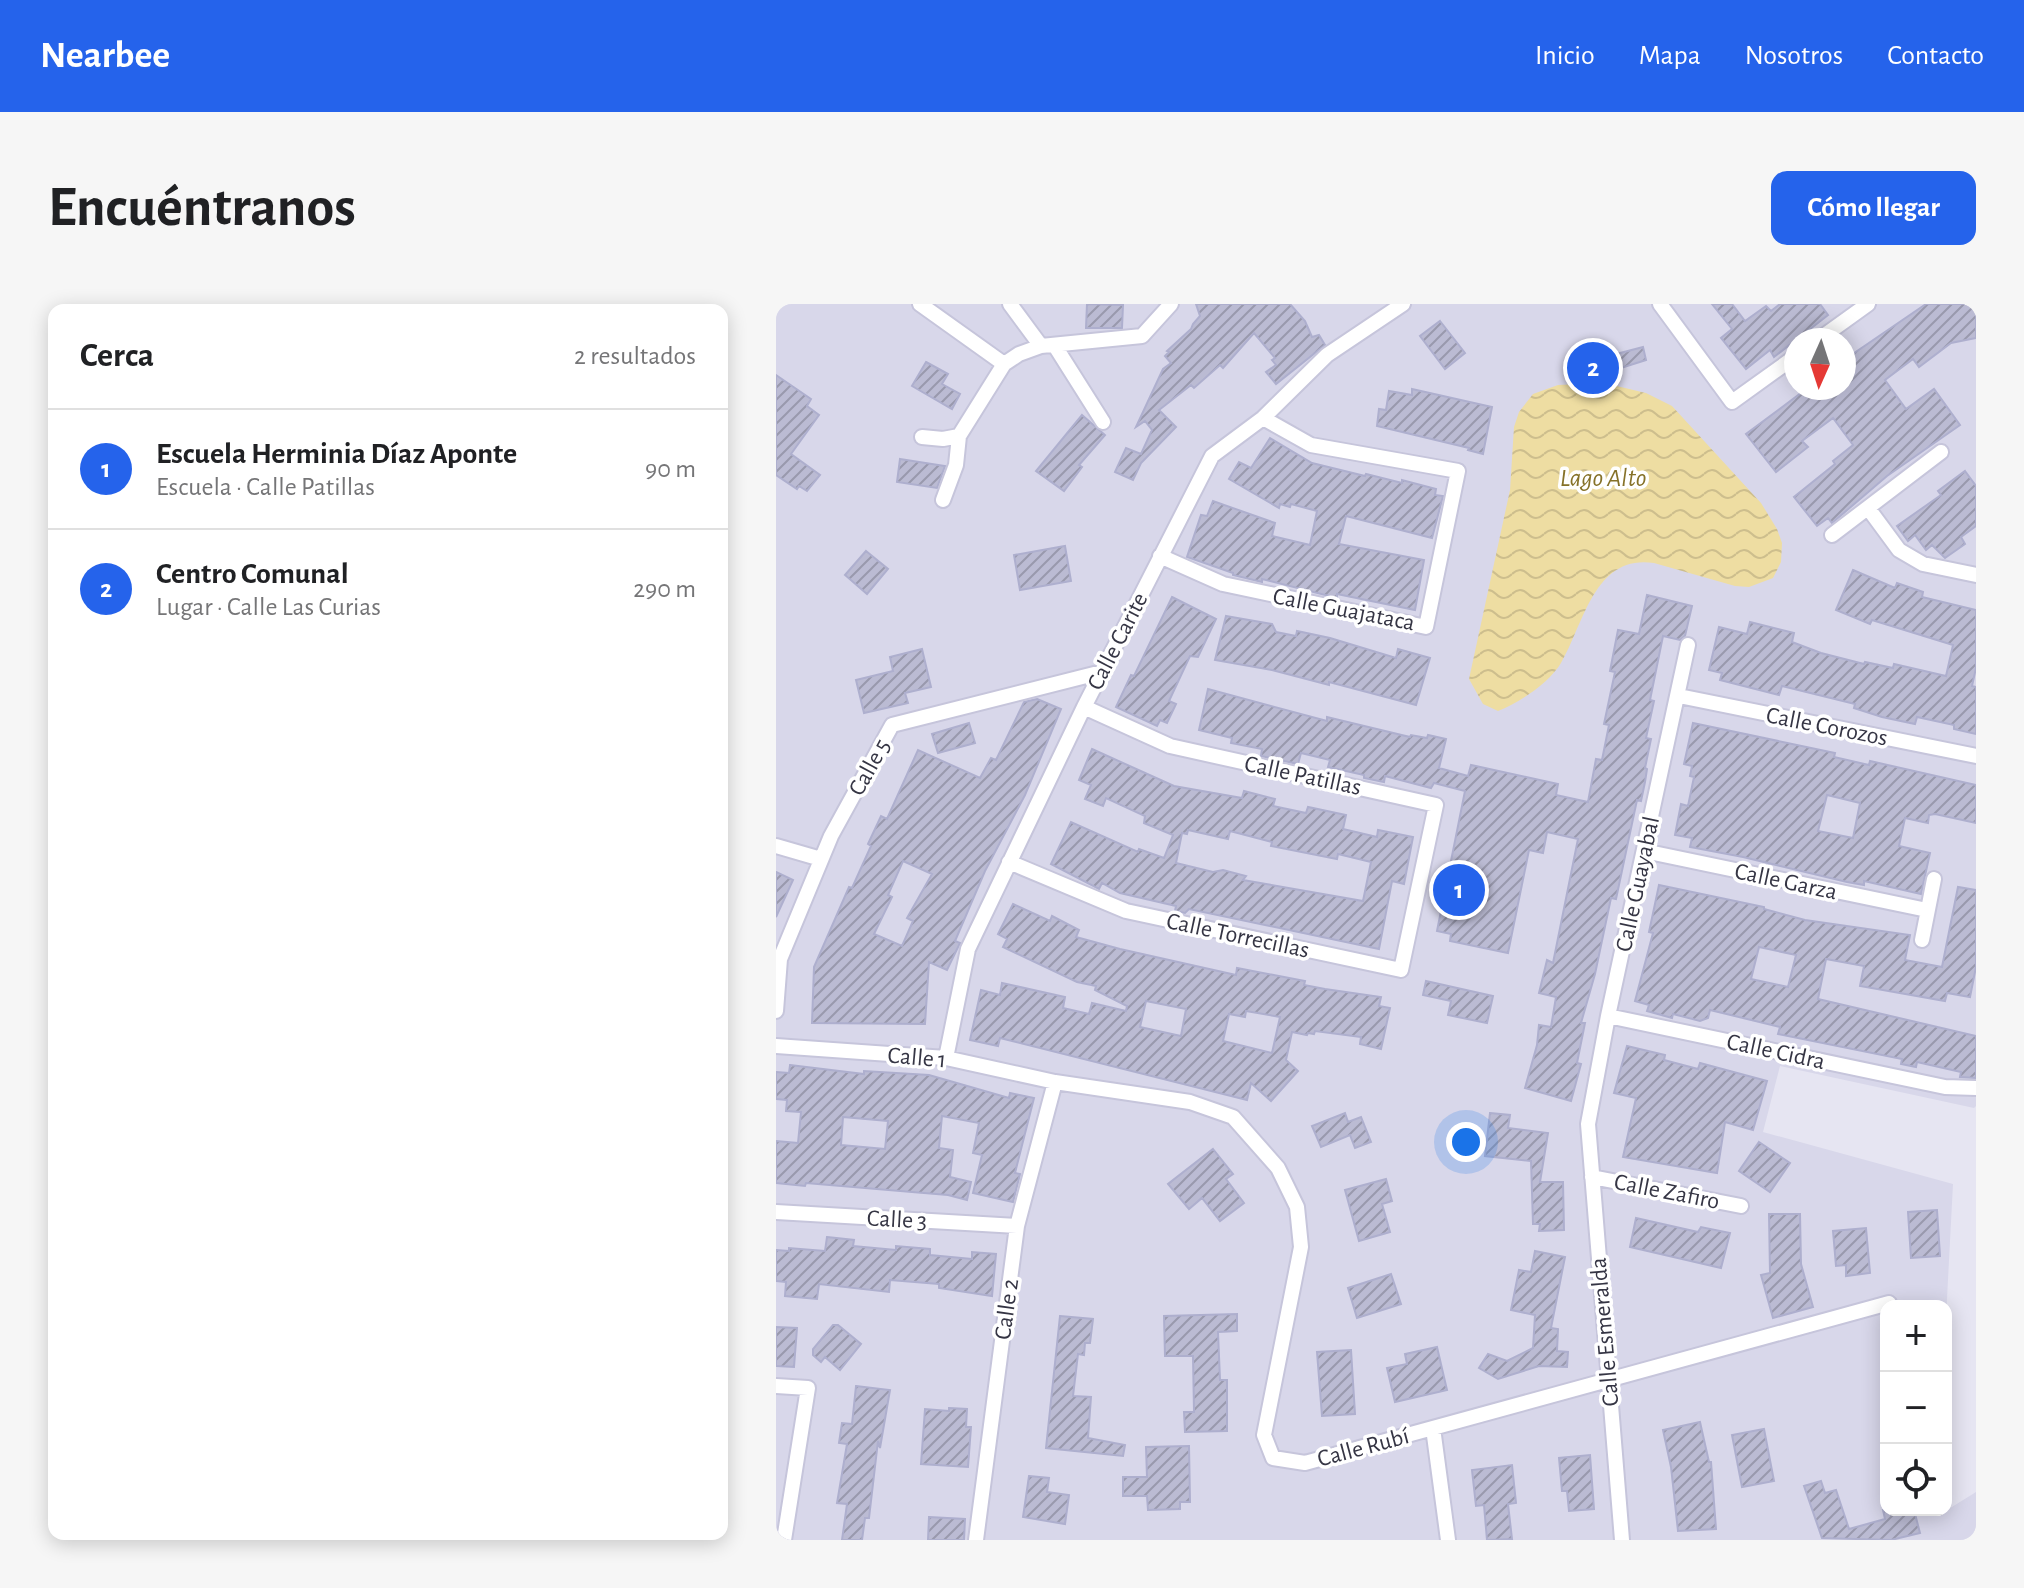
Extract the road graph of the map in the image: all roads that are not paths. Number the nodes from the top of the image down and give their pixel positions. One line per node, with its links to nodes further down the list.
1 (920, 304): 9 (street)
2 (1010, 304): 8 (street)
3 (1171, 304): 8 (street)
4 (1403, 304): 11 (street, Calle Carite)
5 (1660, 304): 10 (street)
6 (1868, 304): 7 (street)
7 (1835, 328)
8 (1048, 346): 9 (street); 12 (street)
9 (1004, 364): 13 (street)
10 (1784, 365)
11 (1263, 418): 19 (street, Calle Carite); 19 (street, Calle Guajataca)
12 (1103, 422)
13 (959, 436): 14 (street); 16 (street)
14 (922, 437)
15 (1941, 452): 17 (street)
16 (943, 500)
17 (1868, 508): 18 (street); 20 (street)
18 (1832, 535)
19 (1160, 556): 22 (street, Calle Carite)
20 (1976, 575)
21 (1688, 645): 23 (street, Calle Guayabal)
22 (1102, 672): 24 (street, Calle Carite); 28 (street, Calle 5)
23 (1679, 696): 25 (street, Calle Corozos); 27 (street, Calle Guayabal)
24 (1084, 707): 29 (street, Calle Carite); 31 (street, Calle Patillas)
25 (1976, 756)
26 (776, 846): 28 (street)
27 (1644, 851): 32 (street, Calle Garza); 35 (street, Calle Guayabal)
28 (821, 859): 34 (street, Calle 5)
29 (1009, 862): 31 (street, Calle Torrecillas); 37 (street, Calle Carite)
30 (1934, 879): 32 (street)
31 (1417, 897)
32 (1927, 910): 33 (street)
33 (1922, 940)
34 (776, 1011)
35 (1608, 1016): 39 (street, Calle Cidra); 40 (street, Calle Guayabal)
36 (776, 1046): 37 (street, Calle 1)
37 (946, 1058): 38 (street, Calle 1)
38 (1055, 1082): 44 (street, Calle 2); 48 (street, Calle Rubí)
39 (1976, 1088)
40 (1588, 1124): 41 (street, Calle Esmeralda)
41 (1592, 1177): 42 (street, Calle Zafiro); 46 (street, Calle Esmeralda)
42 (1741, 1206)
43 (776, 1212): 44 (street, Calle 3)
44 (1017, 1226): 50 (street, Calle 2)
45 (1880, 1305): 46 (street, Calle Rubí)
46 (1608, 1379): 48 (street, Calle Rubí); 52 (street, Calle Esmeralda)
47 (776, 1386): 49 (street)
48 (1433, 1428): 51 (street)
49 (784, 1540)
50 (976, 1540)
51 (1448, 1540)
52 (1622, 1540)

